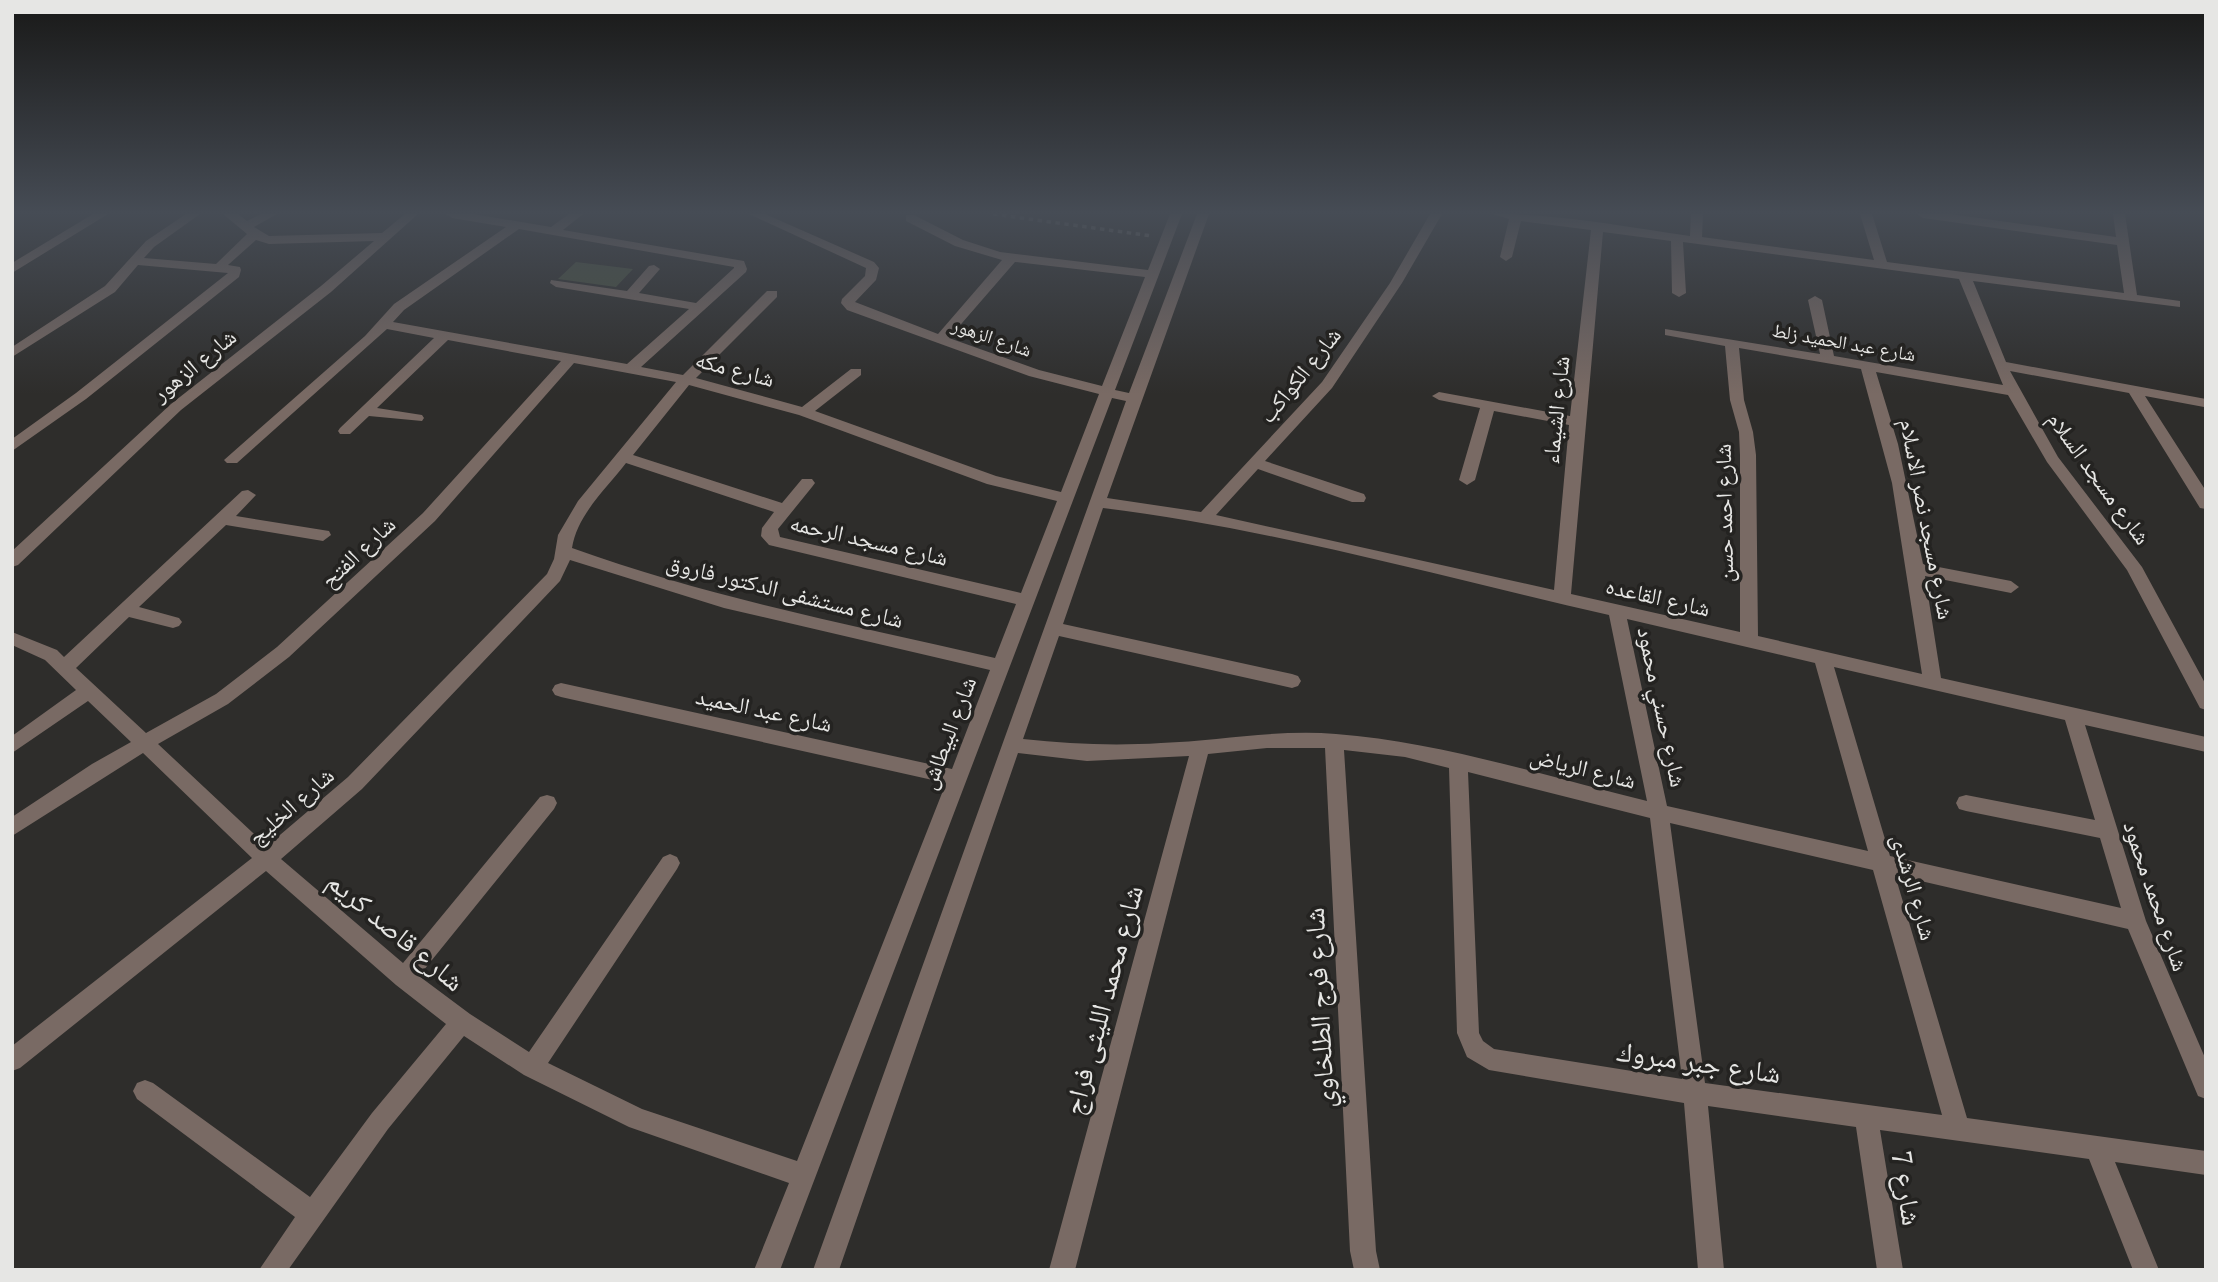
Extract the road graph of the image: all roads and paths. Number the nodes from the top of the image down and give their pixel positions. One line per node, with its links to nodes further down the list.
1 (124, 274): 30 (street)
2 (234, 274): 50 (street)
3 (343, 274): 66 (street, شارع الزهور)
4 (447, 274): 25 (street)
5 (649, 274): 20 (street)
6 (735, 274): 24 (street)
7 (872, 274): 28 (street, شارع الزهور)
8 (998, 274): 28 (street)
9 (1153, 274): 40 (street, شارع البيطاش)
10 (1181, 274): 42 (street)
11 (1401, 274): 53 (street, شارع الكواكب)
12 (1593, 274): 48 (street, شارع الشيماء)
13 (1678, 274): 18 (street)
14 (1954, 274): 16 (street)
15 (2128, 274): 21 (street)
16 (1964, 275): 21 (street); 33 (street, شارع مسجد السلام)
17 (556, 283): 20 (street)
18 (1679, 293)
19 (772, 294): 37 (street, شارع الخليج)
20 (629, 295): 24 (street)
21 (2131, 298): 23 (street)
22 (1815, 300): 32 (street)
23 (2175, 304)
24 (699, 307): 35 (street)
25 (382, 324): 27 (street, شارع مكه); 52 (street)
26 (1670, 332): 29 (street, شارع عبد الحميد زلط)
27 (445, 335): 31 (street, شارع مكه); 45 (street)
28 (940, 340): 40 (street, شارع الزهور)
29 (1732, 342): 32 (street, شارع عبد الحميد زلط); 76 (street, شارع احمد حسن)
30 (12, 353)
31 (571, 358): 35 (street, شارع مكه); 87 (street, شارع الفتح)
32 (1828, 359): 34 (street, شارع عبد الحميد زلط)
33 (2000, 365): 38 (street); 39 (street, شارع مسجد السلام)
34 (1867, 366): 39 (street, شارع عبد الحميد زلط); 67 (street, شارع مسجد نصر الاسلام)
35 (630, 369): 37 (street, شارع مكه)
36 (856, 372): 46 (street)
37 (686, 380): 46 (street, شارع مكه); 51 (street, شارع الخليج)
38 (2133, 389): 43 (street); 60 (street)
39 (2012, 391): 84 (street, شارع مسجد السلام)
40 (1105, 392): 42 (street, شارع الزهور); 57 (street, شارع البيطاش)
41 (1439, 396): 44 (street)
42 (1134, 399): 59 (street)
43 (2204, 403)
44 (1488, 405): 48 (street); 54 (street)
45 (366, 411): 47 (street); 49 (street)
46 (804, 412): 57 (street, شارع مكه)
47 (417, 418)
48 (1577, 422): 69 (street, شارع الشيماء)
49 (345, 431)
50 (12, 446)
51 (623, 457): 61 (street); 65 (street, شارع الخليج)
52 (232, 460)
53 (1256, 463): 58 (street); 62 (street, شارع الكواكب)
54 (1467, 480)
55 (807, 483): 61 (street, شارع مسجد الرحمه)
56 (248, 495): 63 (street)
57 (1066, 498): 70 (street, شارع البيطاش)
58 (1359, 498)
59 (1098, 502): 62 (street, شارع القاعده); 74 (street)
60 (2206, 505)
61 (785, 510): 70 (street, شارع مسجد الرحمه)
62 (1205, 517): 69 (street, شارع القاعده)
63 (222, 519): 64 (street); 71 (street)
64 (323, 535)
65 (562, 551): 78 (street, شارع مستشفى الدكتور فاروق); 99 (street, شارع الخليج)
66 (12, 561)
67 (1915, 568): 68 (street); 81 (street, شارع مسجد نصر الاسلام)
68 (2011, 587)
69 (1562, 598): 72 (street, شارع القاعده)
70 (1025, 600): 78 (street, شارع البيطاش)
71 (125, 610): 73 (street); 79 (street)
72 (1617, 612): 76 (street, شارع القاعده); 96 (street, شارع حسني محمود)
73 (173, 622)
74 (1052, 628): 80 (street); 88 (street)
75 (12, 638): 79 (street, شارع قاصد كريم)
76 (1749, 642): 77 (street, شارع القاعده)
77 (1823, 659): 81 (street, شارع القاعده); 101 (street, شارع الرشدى)
78 (1001, 666): 93 (street, شارع البيطاش)
79 (65, 667): 82 (street, شارع قاصد كريم)
80 (1292, 681)
81 (1933, 684): 85 (street, شارع القاعده)
82 (89, 690): 87 (street, شارع قاصد كريم); 89 (street)
83 (561, 691): 93 (street, شارع عبد الحميد)
84 (2206, 703)
85 (2073, 715): 91 (street, شارع القاعده); 98 (street, شارع محمد محمود)
86 (1334, 741): 90 (street, شارع الرياض); 92 (street, شارع الرياض); 120 (street, شارع فرج الطلخاوي)
87 (145, 744): 97 (street, شارع الفتح); 99 (street, شارع قاصد كريم)
88 (1012, 745): 90 (street, شارع الرياض); 118 (street)
89 (12, 746)
90 (1201, 746): 119 (street, شارع محمد الليثى فراج)
91 (2206, 746)
92 (1458, 761): 96 (street, شارع الرياض); 109 (street, شارع جبر مبروك)
93 (957, 778): 114 (street, شارع البيطاش)
94 (547, 803): 103 (street)
95 (1966, 803): 98 (street)
96 (1659, 813): 101 (street, شارع الرياض); 109 (street, شارع حسني محمود)
97 (12, 828)
98 (2107, 831): 102 (street, شارع محمد محمود)
99 (268, 860): 103 (street, شارع قاصد كريم); 105 (street, شارع الخليج)
100 (670, 863): 106 (street)
101 (1882, 863): 102 (street, شارع الرياض); 111 (street, شارع الرشدى)
102 (2135, 921): 107 (street, شارع محمد محمود)
103 (404, 978): 104 (street, شارع قاصد كريم)
104 (462, 1022): 106 (street, شارع قاصد كريم); 115 (street)
105 (12, 1059)
106 (532, 1068): 114 (street, شارع قاصد كريم)
107 (2205, 1085)
108 (145, 1091): 115 (street)
109 (1695, 1093): 110 (street, شارع جبر مبروك); 121 (street, شارع حسني محمود)
110 (1866, 1116): 111 (street, شارع جبر مبروك); 122 (street, شارع 7)
111 (1958, 1129): 112 (street, شارع جبر مبروك)
112 (2096, 1146): 113 (street, شارع جبر مبروك); 123 (street)
113 (2206, 1163)
114 (803, 1175): 117 (street, شارع البيطاش)
115 (312, 1213): 116 (street)
116 (272, 1270)
117 (766, 1270)
118 (826, 1270)
119 (1062, 1270)
120 (1367, 1270)
121 (1711, 1270)
122 (1890, 1270)
123 (2146, 1270)

